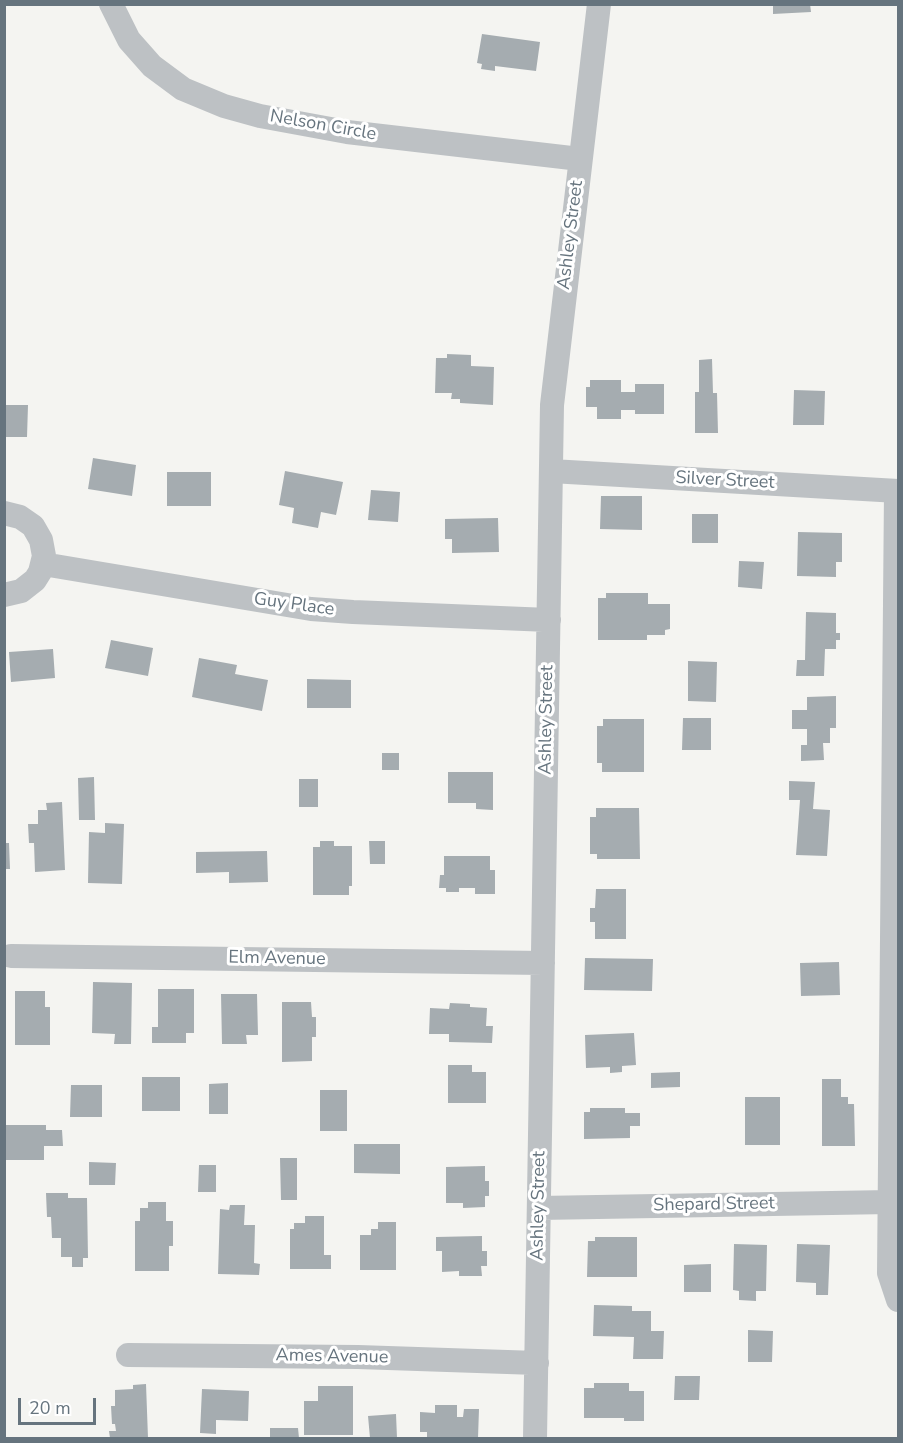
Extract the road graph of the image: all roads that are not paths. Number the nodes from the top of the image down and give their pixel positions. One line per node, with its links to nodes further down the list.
1 (111, 4): 3 (street, Nelson Circle)
2 (599, 4): 3 (street, Ashley Street)
3 (580, 159): 4 (street, Ashley Street)
4 (551, 471): 5 (street, Silver Street); 9 (street, Ashley Street)
5 (897, 491): 12 (street)
6 (4, 513): 7 (street)
7 (43, 564): 8 (street); 9 (street, Guy Place)
8 (4, 595)
9 (549, 620): 11 (street, Ashley Street)
10 (11, 956): 11 (street, Elm Avenue)
11 (543, 963): 13 (street, Ashley Street)
12 (890, 1202): 13 (street, Shepard Street); 14 (street)
13 (539, 1208): 17 (street, Ashley Street)
14 (894, 1273): 15 (street)
15 (898, 1300)
16 (128, 1355): 17 (street, Ames Avenue)
17 (537, 1363): 18 (street, Ashley Street)
18 (535, 1438)

